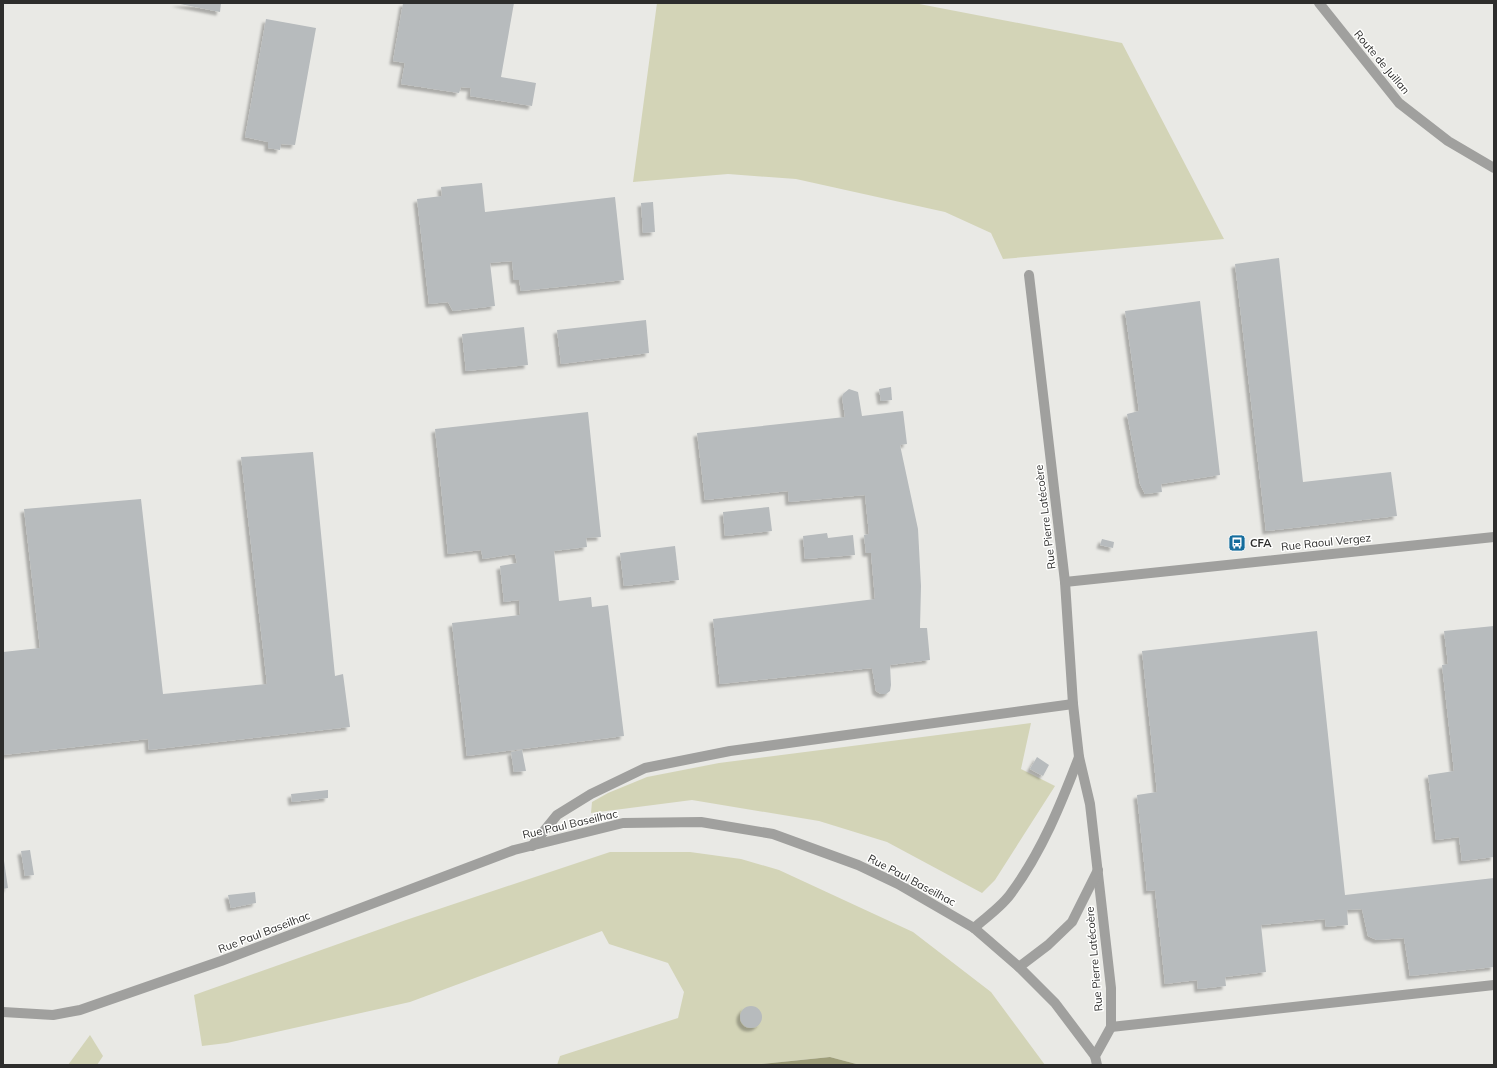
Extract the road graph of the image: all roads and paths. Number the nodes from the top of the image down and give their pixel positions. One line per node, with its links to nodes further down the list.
1 (1319, 3): 2 (street, Route de Juillan)
2 (1494, 168)
3 (1029, 275): 5 (street, Rue Pierre Latécoère)
4 (1494, 537): 5 (street, Rue Raoul Vergez)
5 (1065, 582): 6 (street, Rue Pierre Latécoère)
6 (1073, 704): 7 (street, Rue Pierre Latécoère); 8 (street)
7 (1078, 757): 9 (street, Rue Pierre Latécoère); 10 (street, Rue Pierre Latécoère)
8 (532, 846): 10 (street, Rue Paul Baseilhac); 13 (street, Rue Paul Baseilhac)
9 (1098, 870): 11 (street, Rue Pierre Latécoère); 14 (street, Rue Pierre Latécoère)
10 (974, 928): 11 (street, Rue Paul Baseilhac)
11 (1019, 967): 15 (street, Rue Paul Baseilhac)
12 (1494, 985): 14 (street)
13 (3, 1012)
14 (1111, 1027): 15 (street, Rue Pierre Latécoère)
15 (1096, 1060)

